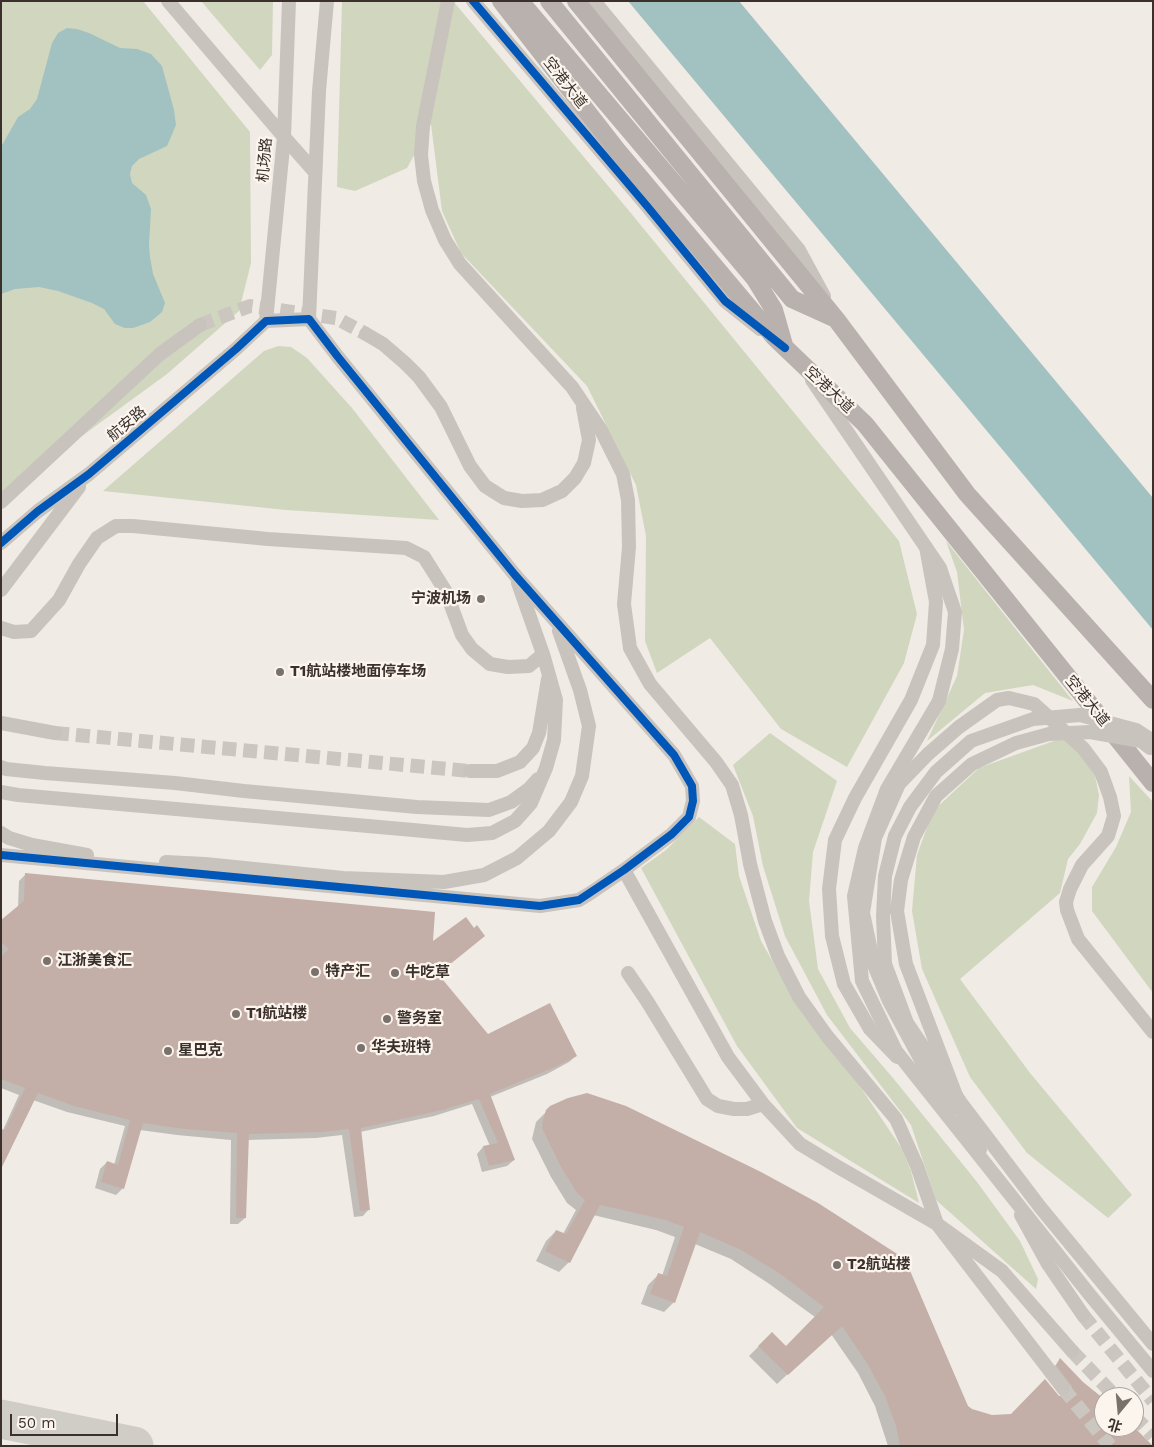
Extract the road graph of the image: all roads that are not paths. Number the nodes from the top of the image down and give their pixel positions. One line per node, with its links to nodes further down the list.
1 (168, 1): 11 (street)
2 (289, 1): 11 (street, 机场路)
3 (327, 1): 12 (street)
4 (448, 1): 20 (street)
5 (472, 1): 18 (street)
6 (501, 1): 18 (main road, 空港大道)
7 (520, 1): 18 (main road)
8 (549, 1): 14 (main road)
9 (576, 1): 14 (main road)
10 (594, 1): 14 (street)
11 (284, 138): 12 (street); 15 (street, 机场路)
12 (314, 170): 13 (street)
13 (309, 319): 15 (street); 25 (street)
14 (836, 319): 31 (main road)
15 (266, 321): 21 (street, 航安路)
16 (200, 324): 22 (street)
17 (366, 334): 20 (street)
18 (785, 348): 19 (main road, 空港大道)
19 (799, 361): 24 (street); 39 (main road, 空港大道)
20 (581, 400): 49 (street)
21 (89, 474): 23 (street, 航安路); 26 (street)
22 (1, 502)
23 (1, 543)
24 (926, 547): 47 (street); 53 (street, bridge)
25 (515, 575): 27 (street); 29 (street)
26 (1, 590)
27 (556, 622): 41 (street); 43 (street)
28 (1, 628): 29 (street)
29 (543, 654): 30 (street)
30 (548, 674): 37 (street); 38 (street)
31 (1153, 700)
32 (1, 723): 33 (street)
33 (55, 733)
34 (1153, 741): 51 (street, bridge)
35 (1153, 749): 48 (street, bridge)
36 (1, 767): 37 (street)
37 (546, 768): 40 (street)
38 (470, 771)
39 (1153, 783)
40 (1, 792)
41 (1, 833)
42 (1, 855): 43 (street)
43 (624, 870): 46 (street)
44 (628, 973): 46 (street)
45 (1153, 1032): 47 (street)
46 (762, 1104): 49 (street)
47 (950, 1113): 48 (street)
48 (973, 1140): 50 (street)
49 (937, 1224): 52 (street); 54 (street)
50 (1082, 1315)
51 (1153, 1344)
52 (1072, 1351)
53 (1153, 1371)
54 (1063, 1388)

